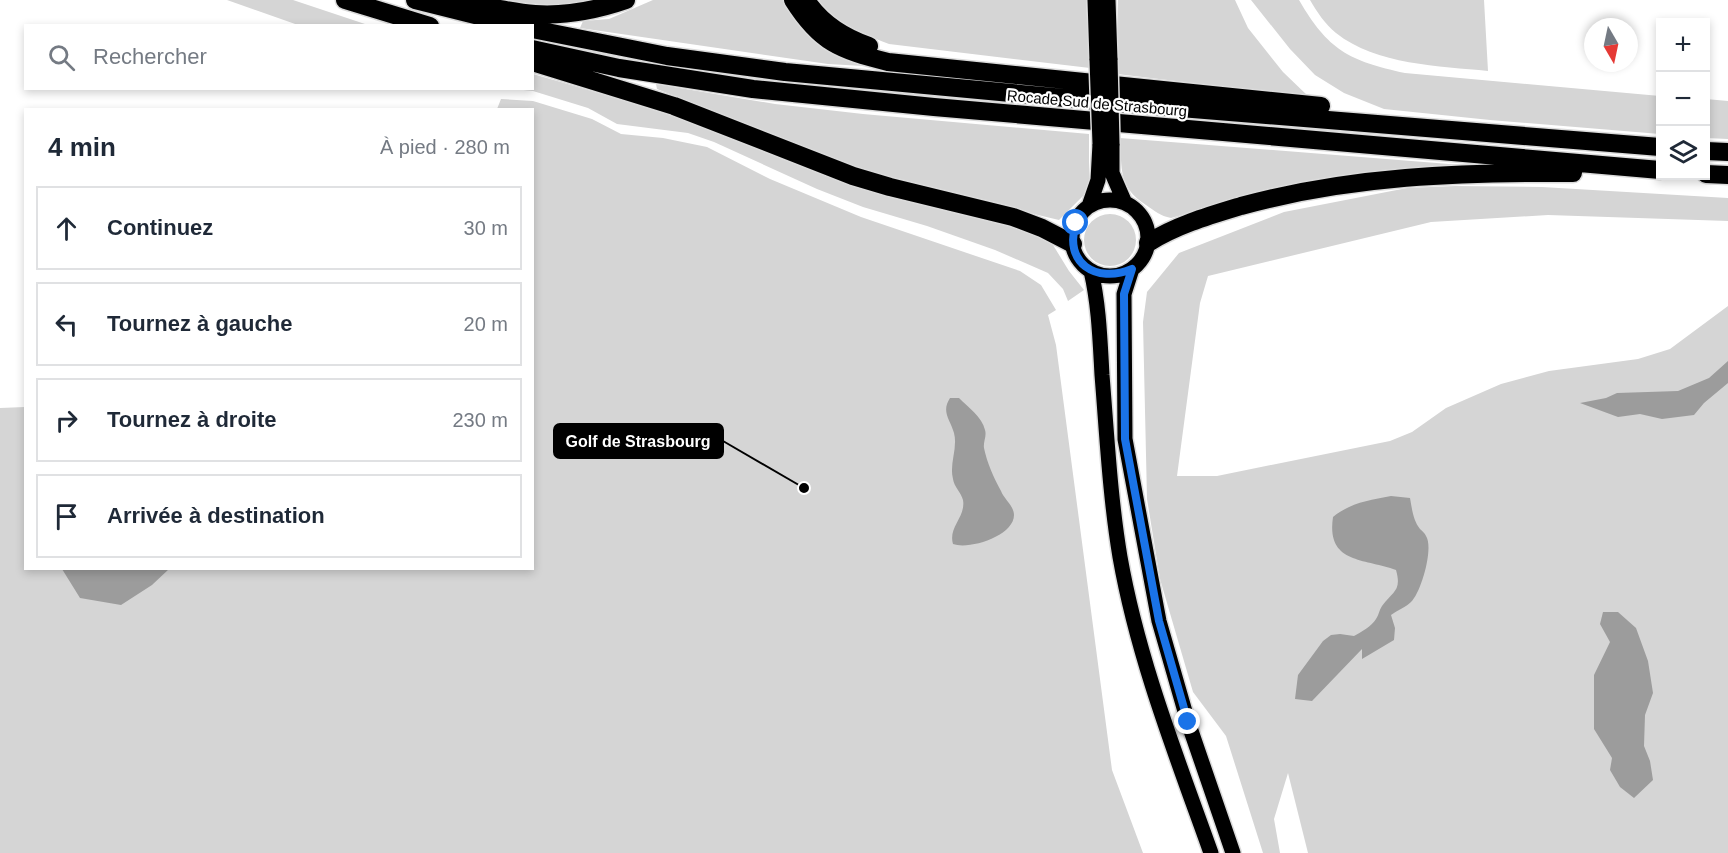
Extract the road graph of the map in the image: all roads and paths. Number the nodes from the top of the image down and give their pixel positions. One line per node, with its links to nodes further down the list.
1 (345, 0): 9 (highway)
2 (416, 0): 10 (highway)
3 (452, 0): 4 (highway)
4 (626, 0)
5 (793, 0): 15 (highway)
6 (806, 0): 15 (highway)
7 (1095, 0): 13 (main road)
8 (1108, 0): 13 (main road)
9 (423, 24)
10 (511, 24)
11 (534, 29): 16 (highway, Rocade Sud de Strasbourg)
12 (534, 49): 21 (highway, Rocade Sud de Strasbourg)
13 (1103, 60): 17 (main road, bridge)
14 (534, 63): 28 (highway)
15 (1079, 82): 16 (highway)
16 (1435, 127): 18 (highway, Rocade Sud de Strasbourg)
17 (1106, 144): 25 (main road); 26 (main road)
18 (1656, 147)
19 (1710, 151): 20 (highway)
20 (1728, 153)
21 (1656, 170)
22 (1656, 170): 27 (highway)
23 (1710, 174): 24 (highway)
24 (1728, 175)
25 (1125, 203): 26 (main road); 27 (main road)
26 (1089, 206): 28 (main road)
27 (1148, 243): 29 (main road)
28 (1073, 244): 30 (main road)
29 (1132, 269): 30 (main road); 32 (main road)
30 (1091, 271): 31 (main road)
31 (1210, 853)
32 (1233, 853)

